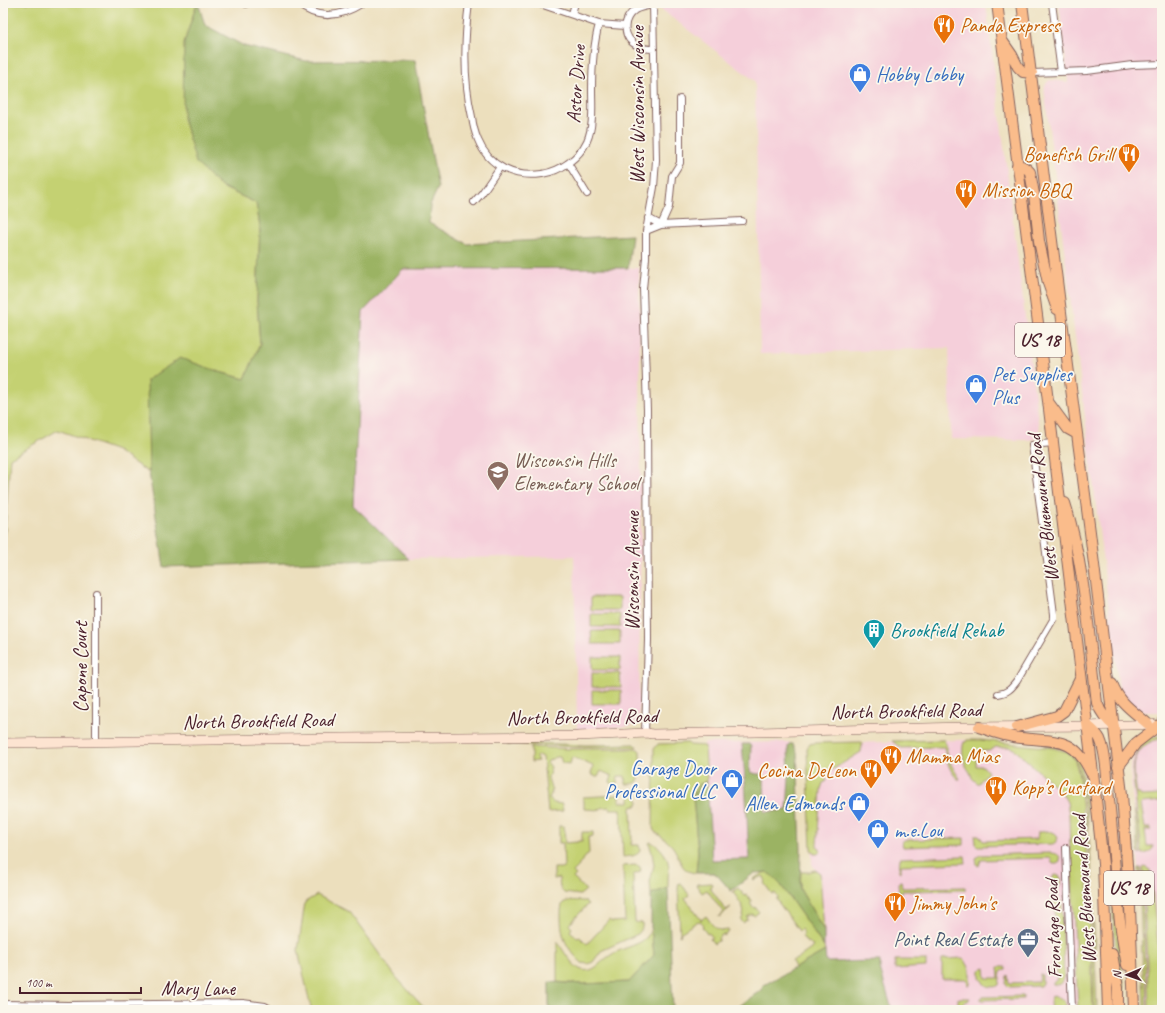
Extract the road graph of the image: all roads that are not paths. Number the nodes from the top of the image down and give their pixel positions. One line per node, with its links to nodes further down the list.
1 (297, 3): 2 (street)
2 (363, 3)
3 (469, 3): 21 (street)
4 (537, 3): 10 (street)
5 (575, 3): 10 (street)
6 (997, 3): 13 (main road, West Bluemound Road / US 18)
7 (1022, 3): 17 (main road, US 18)
8 (1052, 3): 16 (street)
9 (653, 4): 12 (street); 14 (street, West Wisconsin Avenue)
10 (572, 14): 11 (street)
11 (599, 24): 12 (street); 19 (street, Astor Drive)
12 (625, 26): 14 (street)
13 (1001, 40): 17 (main road); 20 (main road, West Bluemound Road / US 18)
14 (654, 49): 24 (street, West Wisconsin Avenue)
15 (1162, 64): 16 (street)
16 (1061, 72): 17 (street)
17 (1032, 73): 29 (main road, US 18)
18 (680, 99): 26 (street)
19 (568, 163): 21 (street); 22 (street)
20 (1017, 166): 29 (main road); 30 (main road, West Bluemound Road / US 18)
21 (500, 167): 23 (street)
22 (587, 194)
23 (474, 202)
24 (648, 218): 26 (street); 27 (street, West Wisconsin Avenue)
25 (742, 221): 26 (street)
26 (661, 225): 27 (street)
27 (646, 232): 28 (street, West Wisconsin Avenue)
28 (644, 278): 44 (street, Wisconsin Avenue)
29 (1063, 328): 31 (main road, US 18)
30 (1048, 401): 31 (main road); 32 (main road, West Bluemound Road / US 18)
31 (1077, 434): 35 (main road, US 18)
32 (1053, 443): 33 (main road, West Bluemound Road / US 18); 37 (street)
33 (1057, 478): 36 (main road, West Bluemound Road / US 18); 41 (main road)
34 (96, 593): 45 (street, Capone Court)
35 (1107, 673): 39 (main road); 41 (main road, US 18)
36 (1082, 677): 40 (main road, West Bluemound Road / US 18); 43 (main road)
37 (998, 694)
38 (1162, 723): 39 (street, North Brookfield Road); 47 (main road)
39 (1148, 724): 41 (street, North Brookfield Road)
40 (1088, 726): 41 (street, North Brookfield Road); 43 (street, North Brookfield Road); 48 (main road, West Bluemound Road / US 18); 51 (main road)
41 (1114, 726): 47 (main road, US 18)
42 (979, 727): 43 (street, North Brookfield Road); 44 (street, North Brookfield Road); 48 (main road)
43 (1017, 727)
44 (645, 733): 45 (street, North Brookfield Road)
45 (96, 742): 46 (street, North Brookfield Road)
46 (3, 743)
47 (1118, 767): 51 (main road, US 18)
48 (1094, 781): 50 (main road, West Bluemound Road / US 18)
49 (1066, 848): 54 (street, Frontage Road)
50 (1106, 926): 55 (main road, West Bluemound Road / US 18); 56 (main road)
51 (1133, 993): 57 (main road, US 18)
52 (3, 1004): 53 (street, Mary Lane)
53 (272, 1010)
54 (1072, 1010)
55 (1108, 1010)
56 (1118, 1010)
57 (1134, 1010)

